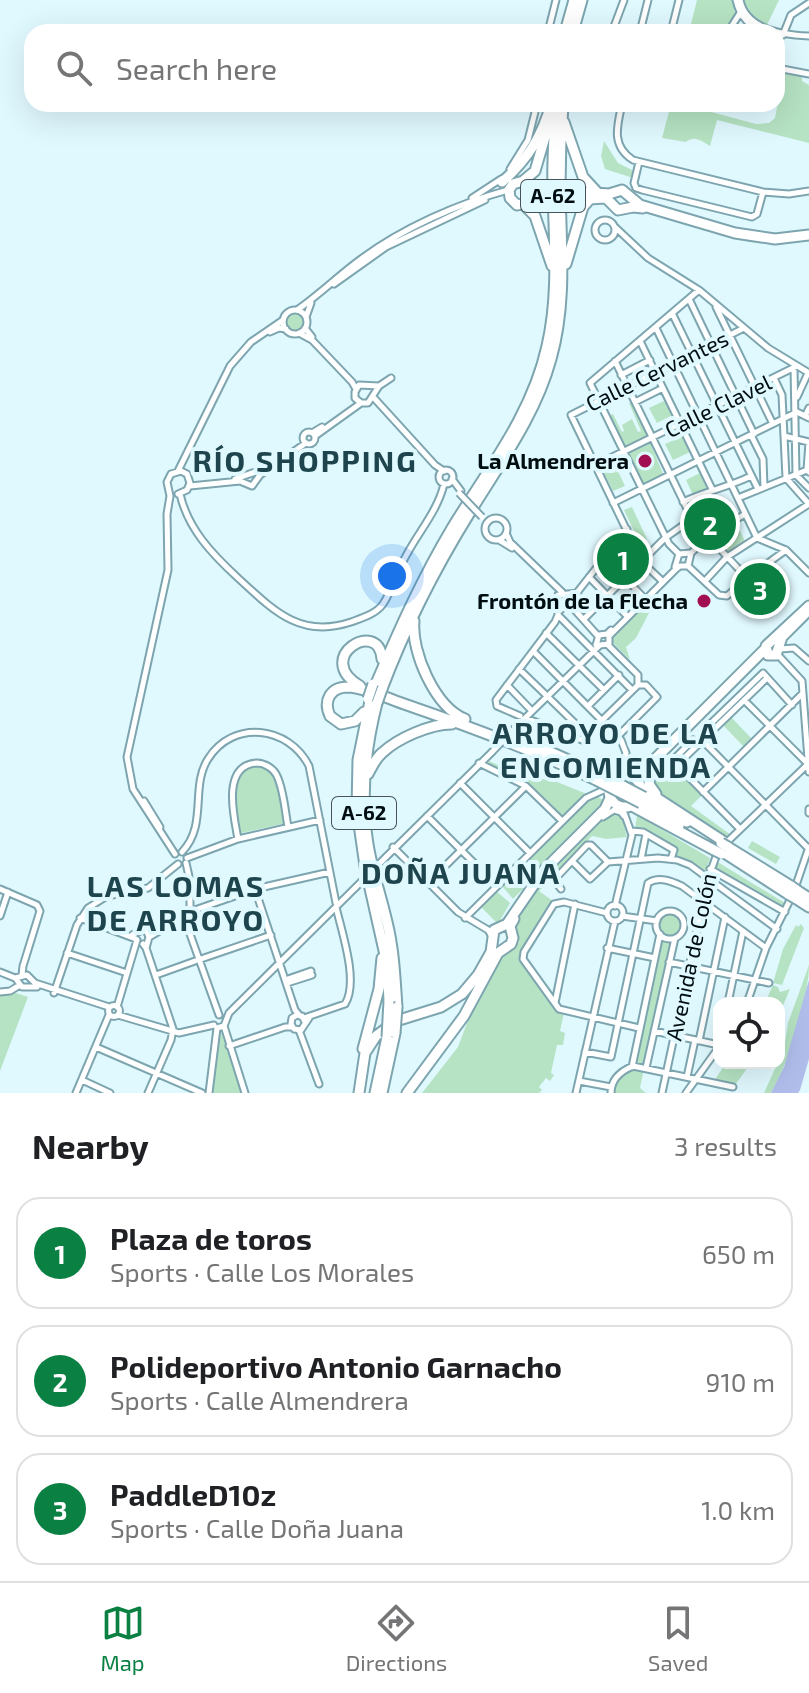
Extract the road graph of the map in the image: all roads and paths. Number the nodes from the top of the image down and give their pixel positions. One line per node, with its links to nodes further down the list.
1 (556, 0): 12 (street)
2 (574, 0): 13 (highway)
3 (582, 0): 14 (highway)
4 (624, 0): 15 (street)
5 (648, 0): 16 (street)
6 (679, 0): 17 (street)
7 (738, 0): 9 (street)
8 (809, 3): 21 (street)
9 (741, 11): 10 (street); 11 (street); 20 (street)
10 (735, 19): 11 (street); 18 (street)
11 (745, 19): 19 (street)
12 (550, 24)
13 (567, 24)
14 (575, 24)
15 (615, 24)
16 (642, 24)
17 (673, 24)
18 (732, 24)
19 (751, 24)
20 (756, 24)
21 (785, 26)
22 (785, 34): 23 (street)
23 (809, 37)
24 (785, 70): 25 (street)
25 (809, 74)
26 (535, 112): 40 (street)
27 (550, 112): 35 (highway)
28 (551, 112): 34 (highway)
29 (553, 112): 45 (highway, A-62)
30 (562, 112): 32 (highway, A-62)
31 (620, 112): 33 (street)
32 (562, 115): 41 (highway); 45 (highway, A-62)
33 (639, 162): 37 (street); 37 (street)
34 (523, 181): 35 (highway); 38 (highway)
35 (507, 190): 38 (highway); 39 (street); 39 (street); 51 (street)
36 (809, 191): 37 (street)
37 (763, 192)
38 (529, 197): 41 (highway, bridge); 45 (highway)
39 (464, 204): 40 (street)
40 (455, 208): 48 (street)
41 (614, 209): 42 (street); 43 (street); 43 (street); 44 (highway); 45 (highway)
42 (622, 234): 43 (street); 46 (street)
43 (614, 235)
44 (809, 236)
45 (558, 290): 125 (highway, A-62); 135 (highway, A-62)
46 (699, 290): 47 (street); 49 (street)
47 (689, 299): 50 (street); 60 (street)
48 (297, 310): 51 (street); 52 (street)
49 (720, 311): 55 (street); 58 (street)
50 (673, 315): 54 (street); 61 (street)
51 (306, 317): 53 (street)
52 (283, 320): 56 (street); 101 (street)
53 (305, 328): 57 (street); 71 (street)
54 (656, 328): 59 (street); 64 (street)
55 (744, 328): 58 (street, Calle Cervantes); 65 (street)
56 (286, 329): 57 (street); 109 (street)
57 (299, 333): 75 (street)
58 (730, 335): 60 (street, Calle Cervantes); 74 (street)
59 (640, 341): 62 (street); 63 (street)
60 (711, 345): 61 (street, Calle Cervantes); 77 (street)
61 (693, 354): 64 (street, Calle Cervantes); 82 (street)
62 (650, 360): 66 (street); 68 (street)
63 (615, 361): 68 (street); 80 (street)
64 (674, 364): 66 (street, Calle Cervantes); 85 (street)
65 (796, 367): 67 (street); 70 (street, Calle Clavel); 78 (street)
66 (656, 372): 72 (street, Calle Cervantes); 73 (street)
67 (809, 373): 78 (street)
68 (621, 375): 72 (street)
69 (391, 378): 76 (street)
70 (774, 378): 74 (street, Calle Clavel); 87 (street)
71 (361, 384): 75 (street); 76 (street)
72 (627, 386): 80 (street, Calle Cervantes); 81 (street)
73 (663, 388): 81 (street); 88 (street)
74 (756, 388): 77 (street, Calle Clavel); 89 (street)
75 (356, 389): 79 (street)
76 (370, 397): 79 (street); 91 (street); 103 (street)
77 (736, 397): 82 (street, Calle Clavel); 90 (street)
78 (796, 397): 84 (street)
79 (355, 398): 91 (street)
80 (598, 400): 97 (street); 100 (street, Calle Cervantes)
81 (635, 402): 93 (street)
82 (718, 406): 85 (street, Calle Clavel); 95 (street)
83 (809, 408): 86 (street)
84 (797, 412): 86 (street); 87 (street); 94 (street)
85 (699, 416): 88 (street, Calle Clavel); 98 (street)
86 (807, 417)
87 (784, 419): 89 (street); 92 (street)
88 (681, 424): 93 (street, Calle Clavel); 99 (street)
89 (773, 424): 90 (street)
90 (752, 434): 95 (street); 113 (street)
91 (314, 435): 106 (street)
92 (784, 436): 94 (street); 108 (street)
93 (653, 438): 97 (street, Calle Clavel); 105 (street)
94 (797, 439): 96 (street); 104 (street)
95 (735, 442): 98 (street); 107 (street)
96 (809, 442): 102 (street)
97 (623, 452): 100 (street, Calle Clavel); 116 (street)
98 (716, 452): 99 (street); 112 (street)
99 (699, 461): 105 (street); 117 (street)
100 (596, 465): 121 (street)
101 (178, 471): 109 (street); 115 (street)
102 (808, 471): 104 (street)
103 (442, 473): 111 (street); 111 (street)
104 (797, 473): 108 (street); 114 (street)
105 (670, 475): 116 (street); 120 (street)
106 (255, 476): 110 (street); 110 (street)
107 (751, 476): 112 (street); 113 (street)
108 (786, 478): 113 (street); 123 (street)
109 (189, 480): 110 (street); 118 (street)
110 (245, 480)
111 (448, 482): 124 (street); 128 (street, bridge)
112 (732, 486): 117 (street); 119 (street)
113 (761, 488): 119 (street)
114 (809, 488)
115 (170, 489): 118 (street); 218 (street)
116 (641, 489): 121 (street); 132 (street)
117 (712, 489): 120 (street)
118 (179, 494): 122 (street); 124 (street)
119 (738, 498): 126 (street)
120 (683, 502): 127 (street)
121 (613, 503): 129 (street)
122 (172, 504): 124 (street); 218 (street)
123 (809, 504): 133 (street)
124 (183, 509)
125 (471, 511): 157 (highway); 171 (highway, A-62)
126 (745, 514): 131 (street); 133 (street)
127 (692, 519): 131 (street); 132 (street)
128 (489, 522): 130 (street); 134 (street)
129 (627, 529): 140 (street); 144 (street)
130 (506, 533): 134 (street); 151 (street)
131 (708, 537): 138 (street); 139 (street)
132 (665, 538): 137 (street); 140 (street)
133 (757, 538): 136 (street); 139 (street)
134 (499, 540): 151 (street)
135 (441, 546): 163 (highway); 171 (highway, A-62)
136 (784, 553): 143 (street); 146 (street)
137 (678, 554): 138 (street); 141 (street)
138 (689, 554): 142 (street)
139 (727, 557): 146 (street); 148 (street)
140 (642, 562): 145 (street); 147 (street)
141 (679, 565): 142 (street); 147 (street); 150 (street)
142 (689, 565): 148 (street)
143 (809, 573)
144 (589, 577): 149 (street); 151 (street)
145 (625, 578): 149 (street); 150 (street)
146 (747, 578): 148 (street)
147 (661, 580): 150 (street)
148 (705, 581)
149 (608, 596): 155 (street); 156 (street)
150 (645, 599): 152 (street); 155 (street); 159 (street)
151 (565, 601): 154 (street); 156 (street)
152 (652, 606)
153 (809, 608): 162 (highway)
154 (558, 614): 158 (street); 160 (street)
155 (626, 615): 159 (street)
156 (584, 619): 159 (street)
157 (414, 622): 171 (highway); 186 (highway)
158 (546, 633): 161 (street); 165 (street)
159 (603, 639): 160 (street); 172 (street)
160 (593, 650): 165 (street); 167 (street)
161 (533, 651): 166 (street); 169 (street)
162 (774, 651): 164 (street); 174 (street); 194 (highway)
163 (382, 659): 171 (highway); 186 (highway)
164 (809, 661)
165 (578, 665): 169 (street); 173 (street)
166 (519, 669): 170 (street); 175 (street)
167 (619, 675): 172 (street); 173 (street)
168 (767, 678): 176 (street); 178 (street); 190 (street)
169 (562, 680): 175 (street); 179 (street)
170 (507, 685): 180 (street); 182 (street)
171 (379, 687): 177 (highway, A-62, bridge)
172 (635, 687): 184 (street); 188 (street)
173 (604, 690): 179 (street)
174 (802, 694): 178 (street); 192 (street)
175 (547, 696): 180 (street); 187 (street); 189 (street)
176 (744, 700): 185 (street); 190 (street)
177 (374, 702): 181 (highway); 196 (highway); 199 (highway, A-62); 252 (highway, A-62)
178 (792, 705): 185 (street)
179 (588, 706): 184 (street)
180 (531, 710): 187 (street)
181 (364, 712): 186 (highway); 199 (highway)
182 (520, 716)
183 (528, 719): 189 (street)
184 (602, 720): 188 (street); 189 (street)
185 (770, 726): 192 (street); 193 (street)
186 (479, 728): 196 (highway); 201 (highway, bridge)
187 (514, 728): 191 (street, bridge)
188 (618, 736): 201 (street)
189 (584, 738)
190 (702, 740): 193 (street); 200 (street)
191 (478, 763): 197 (street); 198 (street); 214 (street)
192 (808, 764): 195 (street); 203 (street, Avenida de Colón)
193 (729, 767): 200 (street); 203 (street)
194 (647, 769): 201 (highway); 201 (street); 202 (highway)
195 (809, 772)
196 (368, 774): 252 (highway)
197 (460, 783): 204 (street); 205 (street)
198 (526, 786): 205 (street); 207 (street)
199 (357, 792): 236 (highway, A-62)
200 (703, 792): 210 (street)
201 (624, 797): 202 (highway); 207 (street); 208 (highway); 208 (street); 211 (street); 215 (highway); 222 (street)
202 (662, 799): 215 (highway)
203 (766, 804): 210 (street, Avenida de Colón); 213 (street)
204 (427, 816): 214 (street); 216 (street)
205 (494, 817): 216 (street); 217 (street)
206 (320, 820): 209 (street); 218 (street); 225 (street)
207 (562, 821): 217 (street)
208 (592, 824): 263 (highway)
209 (288, 827): 212 (street); 212 (street)
210 (740, 829): 224 (street, Avenida de Colón)
211 (646, 834): 219 (street); 220 (street)
212 (238, 839): 218 (street)
213 (809, 847): 244 (street)
214 (394, 848): 227 (street); 240 (street, bridge)
215 (725, 849): 234 (highway)
216 (461, 850): 227 (street); 228 (street)
217 (530, 853): 228 (street)
218 (182, 858): 245 (street); 249 (street)
219 (641, 859): 220 (street); 222 (street)
220 (671, 859): 226 (street)
221 (572, 861): 223 (street); 223 (street); 230 (street)
222 (626, 861): 223 (street); 241 (street)
223 (608, 862)
224 (710, 869): 226 (street, Avenida de Colón); 231 (street)
225 (330, 872): 232 (street); 240 (street)
226 (708, 879): 237 (street); 238 (street, Avenida de Colón)
227 (428, 883): 250 (street)
228 (497, 886): 250 (street)
229 (0, 889): 233 (street)
230 (561, 889)
231 (746, 889): 237 (street); 244 (street)
232 (253, 890): 245 (street); 259 (street)
233 (8, 892): 247 (street); 279 (street)
234 (793, 892): 235 (highway); 242 (highway)
235 (809, 898)
236 (374, 900): 289 (highway, A-62); 316 (highway)
237 (738, 901): 256 (street)
238 (703, 902): 248 (street); 251 (street); 257 (street, Avenida de Colón)
239 (575, 904): 243 (street); 263 (street); 288 (street)
240 (336, 905): 270 (street); 294 (street)
241 (617, 905): 243 (street); 246 (street)
242 (809, 907)
243 (606, 911): 253 (street)
244 (785, 912): 256 (street)
245 (187, 914): 262 (street); 269 (street)
246 (624, 915): 251 (street); 253 (street)
247 (0, 916)
248 (725, 917): 258 (street); 273 (street)
249 (80, 918): 262 (street); 266 (street)
250 (465, 918): 263 (street)
251 (640, 919): 254 (street); 267 (street)
252 (387, 922): 289 (highway, A-62)
253 (613, 922): 264 (street)
254 (655, 922): 255 (street); 260 (street)
255 (684, 928): 257 (street); 261 (street)
256 (777, 929): 265 (street)
257 (697, 930): 272 (street, Avenida de Colón)
258 (743, 931): 265 (street); 278 (street)
259 (269, 936): 269 (street); 270 (street)
260 (660, 936): 261 (street); 268 (street)
261 (675, 938): 271 (street)
262 (142, 939): 275 (street); 277 (street)
263 (510, 941): 288 (street); 316 (highway); 326 (highway)
264 (607, 948): 267 (street); 291 (street)
265 (766, 948): 280 (street)
266 (67, 953): 275 (street); 285 (street)
267 (633, 954): 268 (street); 292 (street)
268 (655, 958): 295 (street)
269 (197, 961): 277 (street); 293 (street)
270 (278, 962): 281 (street); 293 (street); 294 (street)
271 (669, 962): 272 (street); 297 (street)
272 (689, 966): 273 (street); 299 (street, Avenida de Colón)
273 (713, 971): 278 (street); 300 (street)
274 (0, 972): 279 (street)
275 (127, 973): 290 (street)
276 (312, 973): 281 (street)
277 (156, 975): 296 (street)
278 (734, 976): 280 (street); 286 (street)
279 (20, 978): 282 (street); 282 (street); 284 (street)
280 (757, 980): 283 (street); 287 (street)
281 (286, 982): 294 (street)
282 (30, 983): 285 (street)
283 (769, 983)
284 (0, 992)
285 (55, 992): 290 (street)
286 (729, 997)
287 (750, 997)
288 (555, 1003): 291 (street)
289 (393, 1004): 298 (highway, A-62, bridge)
290 (114, 1010): 296 (street); 303 (street)
291 (592, 1018): 292 (street); 304 (street)
292 (618, 1023): 295 (street); 304 (street)
293 (219, 1024): 296 (street); 302 (street); 322 (street)
294 (299, 1024): 302 (street); 314 (street)
295 (639, 1028): 306 (street)
296 (173, 1030): 309 (street)
297 (654, 1031): 299 (street); 307 (street)
298 (391, 1035): 324 (highway, A-62); 325 (highway, A-62)
299 (674, 1035): 300 (street); 308 (street, Avenida de Colón)
300 (697, 1040): 301 (street); 310 (street)
301 (713, 1044)
302 (229, 1046): 323 (street)
303 (98, 1048): 309 (street); 312 (street)
304 (585, 1052): 313 (street)
305 (713, 1054): 311 (street)
306 (632, 1067): 307 (street); 317 (street)
307 (646, 1068): 308 (street)
308 (666, 1072): 310 (street); 328 (street, Avenida de Colón)
309 (157, 1073): 320 (street); 321 (street)
310 (687, 1077): 311 (street)
311 (697, 1078): 315 (street); 329 (street)
312 (83, 1081): 318 (street); 319 (street)
313 (579, 1081): 317 (street); 327 (street)
314 (319, 1084)
315 (733, 1087)
316 (359, 1089)
317 (611, 1090)
318 (78, 1093)
319 (110, 1093)
320 (148, 1093)
321 (202, 1093)
322 (209, 1093)
323 (245, 1093)
324 (375, 1093)
325 (382, 1093)
326 (407, 1093)
327 (576, 1093)
328 (662, 1093)
329 (686, 1093)

